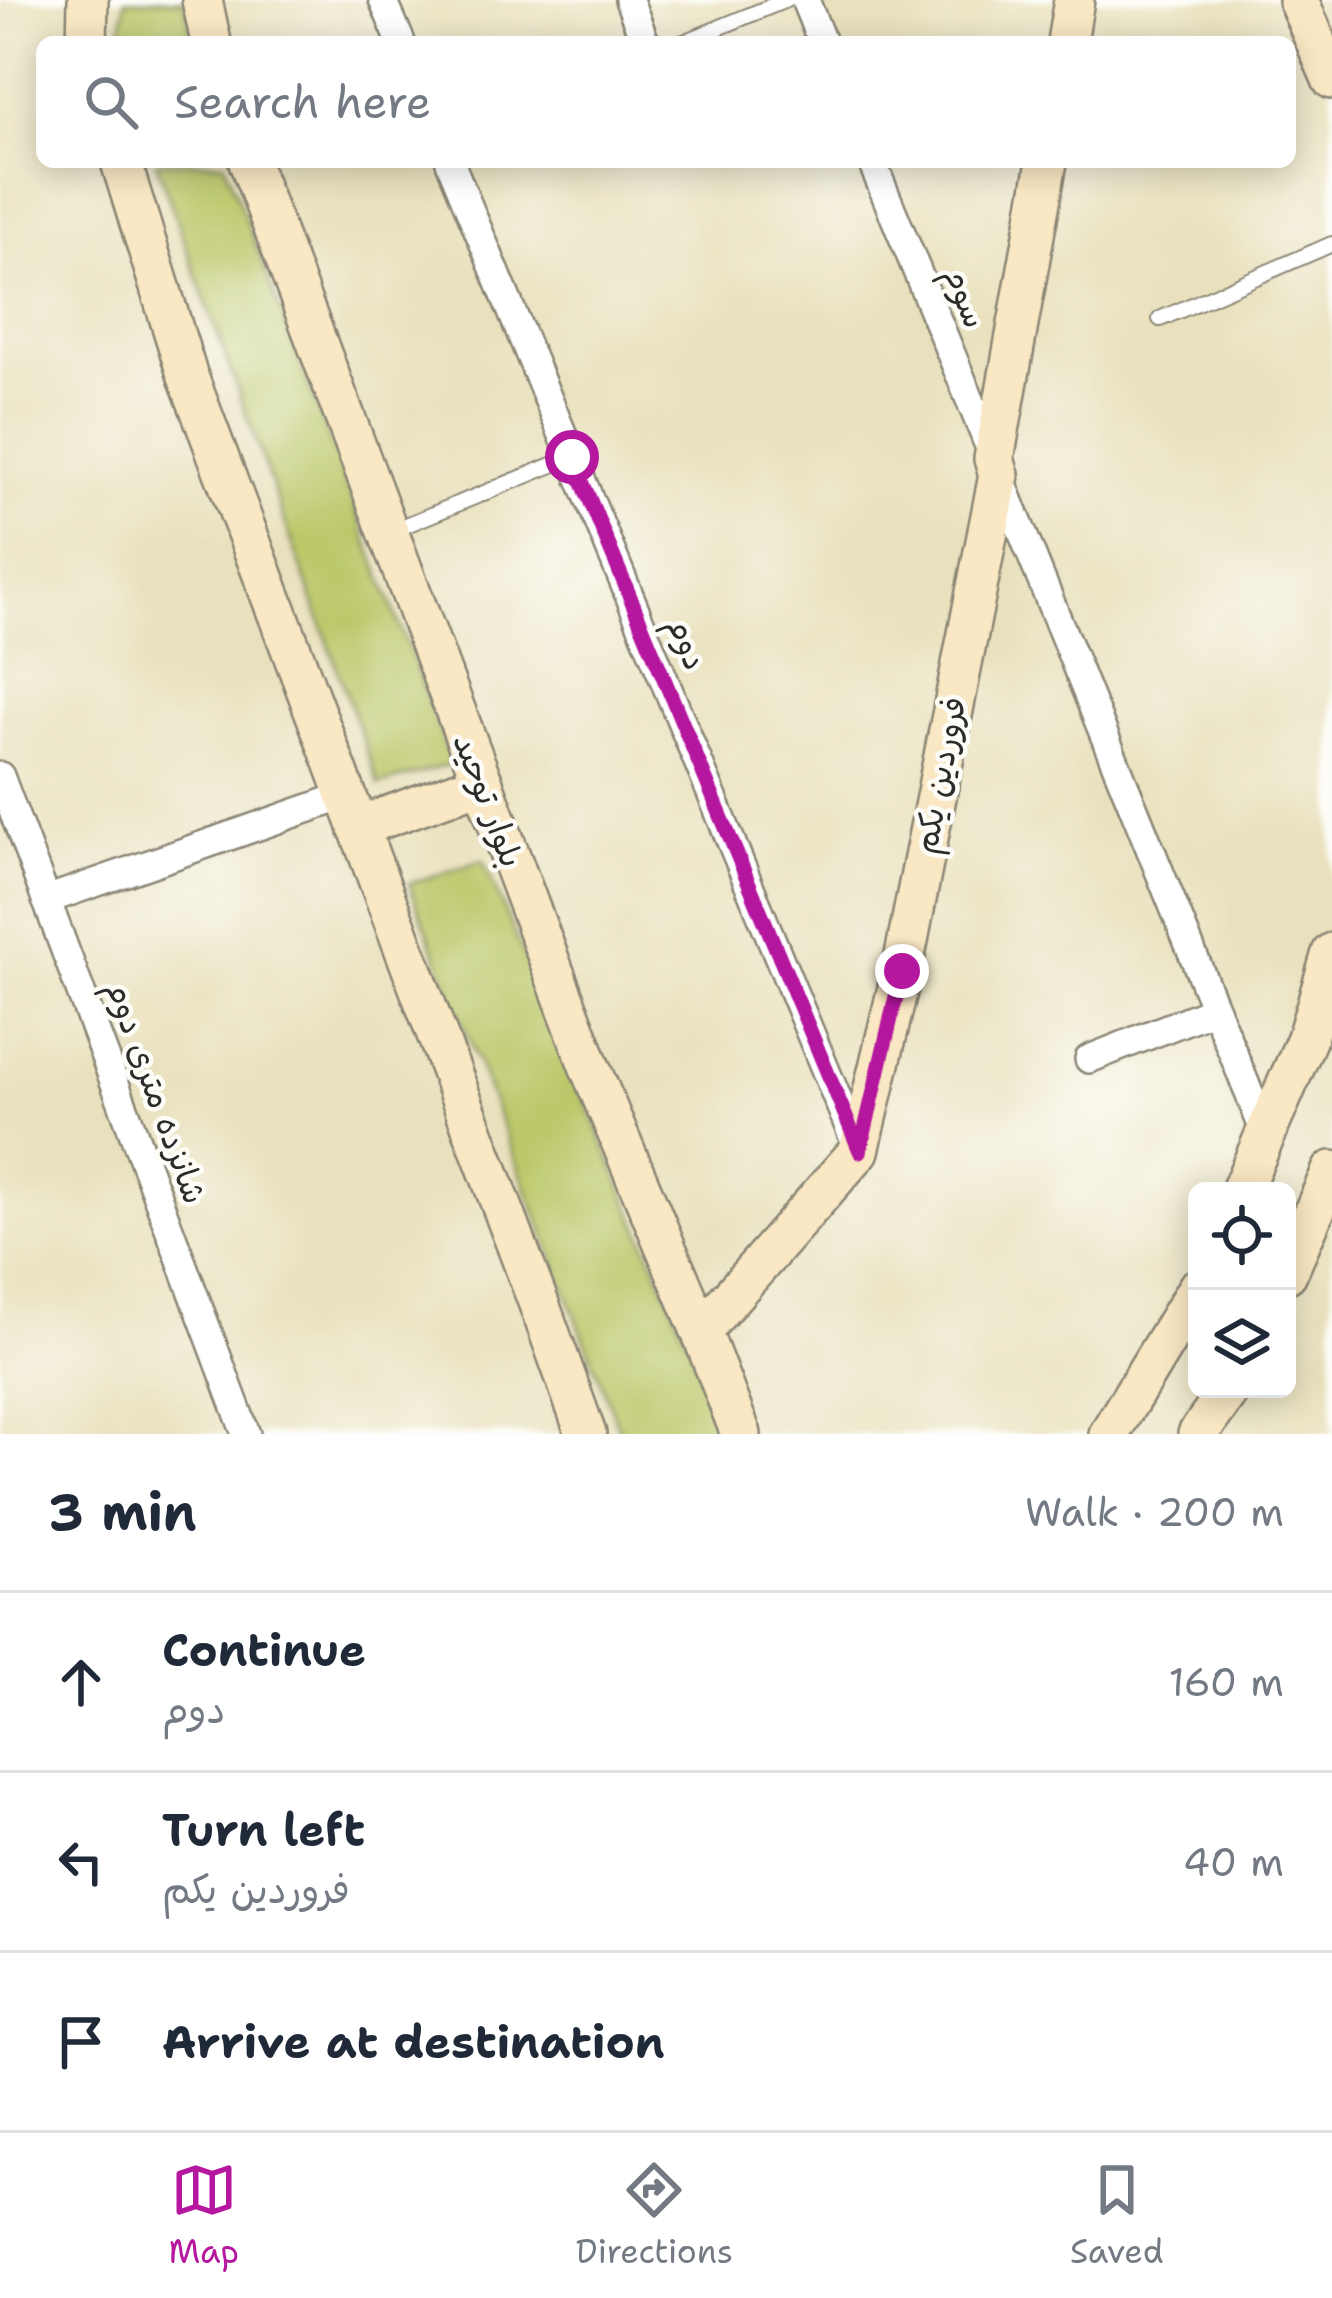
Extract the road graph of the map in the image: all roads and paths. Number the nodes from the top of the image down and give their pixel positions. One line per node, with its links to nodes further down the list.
1 (88, 0): 9 (main road)
2 (202, 0): 10 (main road)
3 (383, 0): 11 (street)
4 (628, 0): 12 (street)
5 (786, 0): 13 (lane)
6 (805, 0): 14 (street)
7 (1074, 0): 15 (main road)
8 (1298, 0): 16 (main road)
9 (87, 36)
10 (210, 36)
11 (398, 36)
12 (643, 36)
13 (699, 36)
14 (820, 36)
15 (1067, 36)
16 (1332, 79)
17 (123, 168): 29 (main road)
18 (251, 168): 26 (main road, بلوار توحید)
19 (452, 168): 24 (street, دوم)
20 (874, 168): 25 (street, سوم)
21 (1046, 168): 25 (main road, فروردین یکم)
22 (1332, 244): 23 (lane)
23 (1160, 319)
24 (572, 457): 26 (lane); 35 (street, دوم)
25 (997, 467): 32 (street); 35 (main road, فروردین یکم)
26 (388, 532): 28 (main road, بلوار توحید)
27 (0, 776): 30 (street, شانزده متری دوم)
28 (482, 782): 29 (main road); 40 (main road, بلوار توحید)
29 (352, 811): 30 (street); 43 (main road)
30 (46, 900): 42 (street, شانزده متری دوم)
31 (1332, 953): 34 (main road)
32 (1215, 1009): 33 (street); 34 (street)
33 (1089, 1060)
34 (1266, 1135): 37 (main road)
35 (860, 1151): 40 (main road, فروردین یکم)
36 (1332, 1171): 38 (main road)
37 (1245, 1182)
38 (1296, 1253)
39 (1196, 1290): 45 (main road)
40 (701, 1331): 44 (main road, بلوار توحید)
41 (1224, 1398): 46 (main road)
42 (246, 1434)
43 (586, 1434)
44 (741, 1434)
45 (1109, 1434)
46 (1198, 1434)

